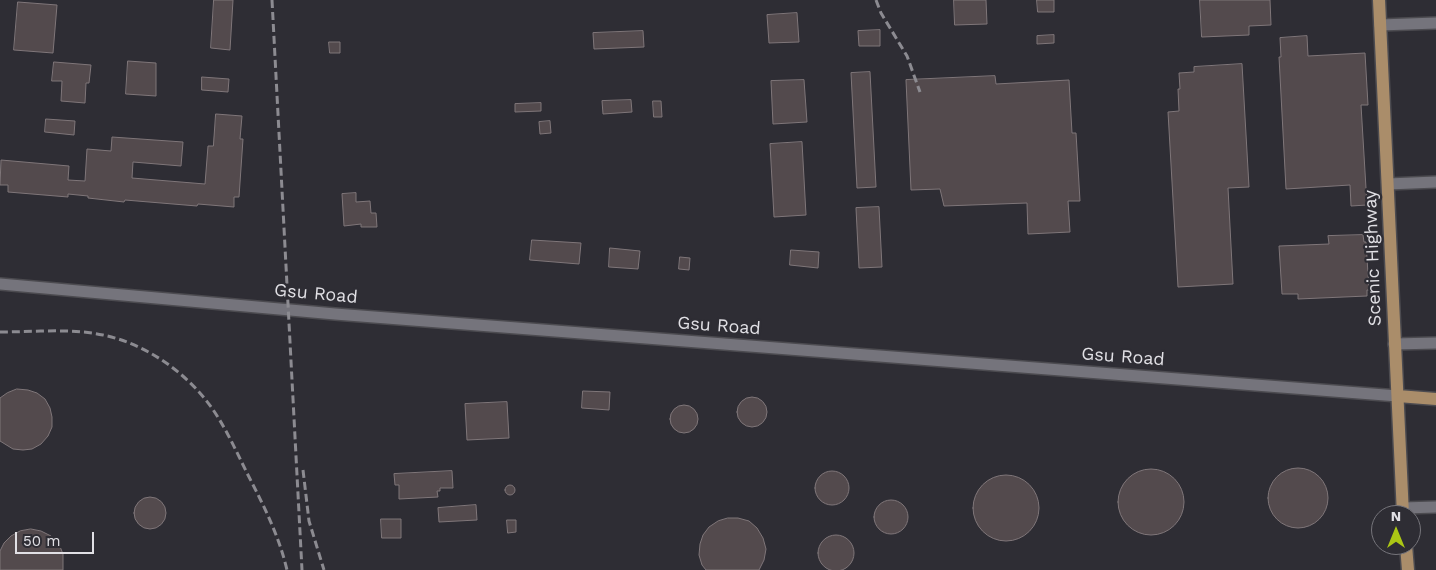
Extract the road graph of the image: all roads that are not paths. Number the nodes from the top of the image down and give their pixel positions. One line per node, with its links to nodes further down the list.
1 (1379, 0): 3 (main road, Scenic Highway)
2 (1436, 23): 3 (street)
3 (1380, 25): 5 (main road, Scenic Highway)
4 (1436, 182): 5 (street)
5 (1388, 184): 8 (main road, Scenic Highway)
6 (0, 284): 9 (street, Gsu Road)
7 (1436, 342): 8 (street)
8 (1394, 344): 9 (main road, Scenic Highway)
9 (1398, 396): 10 (main road, Gsu Road); 11 (main road, Scenic Highway)
10 (1436, 399)
11 (1403, 505)
12 (1436, 507): 13 (street)
13 (1421, 509)
14 (1407, 555): 15 (main road)
15 (1408, 570)

